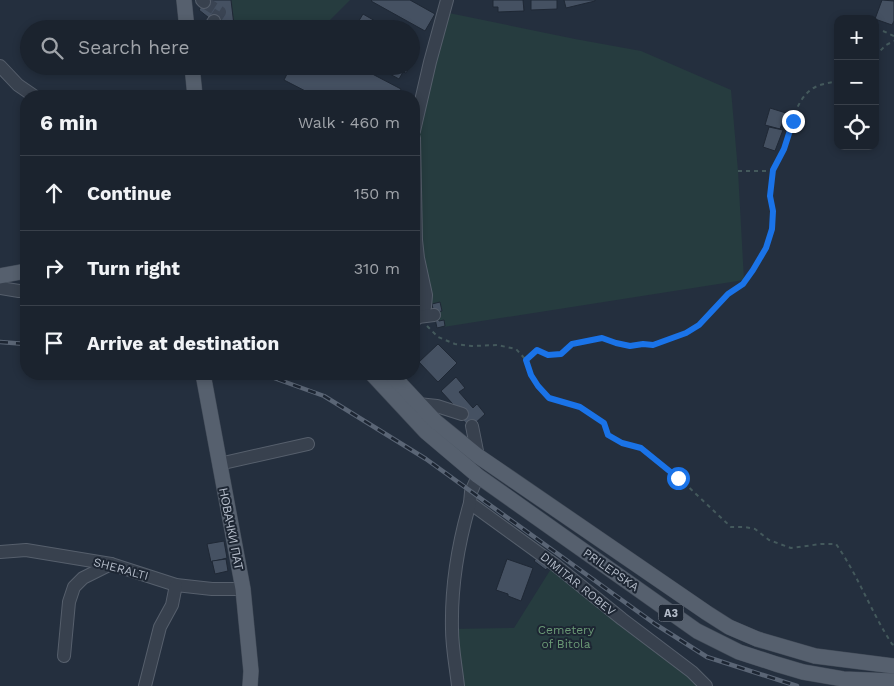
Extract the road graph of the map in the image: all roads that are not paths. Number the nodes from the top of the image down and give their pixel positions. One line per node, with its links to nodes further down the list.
1 (184, 0): 3 (main road)
2 (447, 0): 8 (street)
3 (186, 20)
4 (0, 66): 6 (street)
5 (193, 75): 7 (main road)
6 (25, 90)
7 (194, 90)
8 (420, 105)
9 (420, 267): 14 (street)
10 (20, 272): 11 (main road)
11 (0, 276)
12 (0, 288): 13 (street)
13 (20, 291)
14 (420, 314)
15 (434, 315): 16 (street)
16 (420, 318)
17 (204, 380): 25 (main road, НОВАЧКИ ПАТ)
18 (378, 380): 26 (main road, PRILEPSKA / A3)
19 (396, 380): 20 (main road, PRILEPSKA / A3)
20 (418, 404): 21 (street); 24 (main road, PRILEPSKA / A3)
21 (462, 414)
22 (472, 426): 24 (street)
23 (308, 444): 25 (street)
24 (478, 456): 33 (main road, PRILEPSKA / A3)
25 (219, 464): 31 (main road, НОВАЧКИ ПАТ)
26 (478, 476): 27 (street); 34 (main road, PRILEPSKA / A3)
27 (470, 503): 37 (street); 38 (street, DIMITAR ROBEV)
28 (0, 552): 29 (street, SHERALTI)
29 (111, 564): 30 (street, SHERALTI); 32 (street)
30 (176, 585): 31 (street, SHERALTI); 35 (street)
31 (243, 589): 36 (main road, НОВАЧКИ ПАТ)
32 (64, 656)
33 (894, 666)
34 (894, 681)
35 (145, 686)
36 (250, 686)
37 (458, 686)
38 (706, 686)

